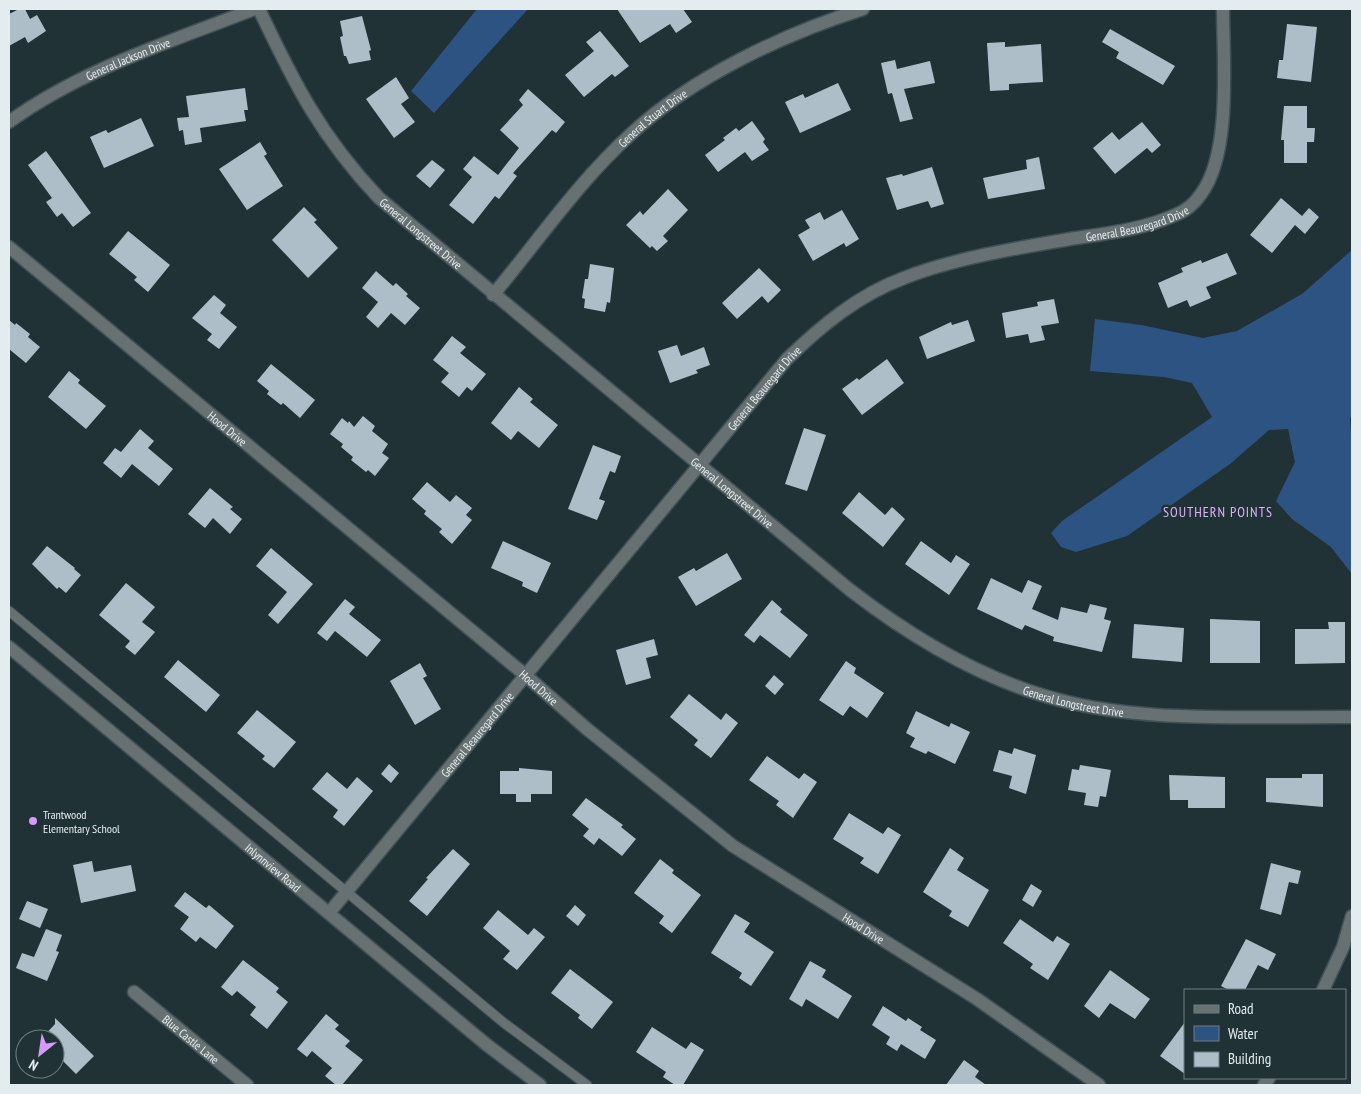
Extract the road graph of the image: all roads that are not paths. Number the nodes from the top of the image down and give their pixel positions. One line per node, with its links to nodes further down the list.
1 (254, 9): 5 (street, General Jackson Drive)
2 (259, 9): 7 (street, General Longstreet Drive)
3 (863, 9): 7 (street, General Stuart Drive)
4 (1223, 9): 8 (street, General Beauregard Drive)
5 (9, 122)
6 (9, 247): 11 (street, Hood Drive)
7 (493, 295): 8 (street, General Longstreet Drive)
8 (700, 464): 11 (street, General Beauregard Drive); 12 (street, General Longstreet Drive)
9 (9, 611): 13 (lane)
10 (9, 647): 14 (street, Inlynnview Road)
11 (524, 674): 13 (street, General Beauregard Drive); 21 (street, Hood Drive)
12 (1352, 717)
13 (346, 892): 14 (street, General Beauregard Drive); 20 (lane)
14 (329, 913): 19 (street, Inlynnview Road)
15 (1352, 916): 16 (street)
16 (1324, 989)
17 (134, 992): 18 (street, Blue Castle Lane)
18 (246, 1085)
19 (540, 1085)
20 (587, 1085)
21 (1100, 1085)

